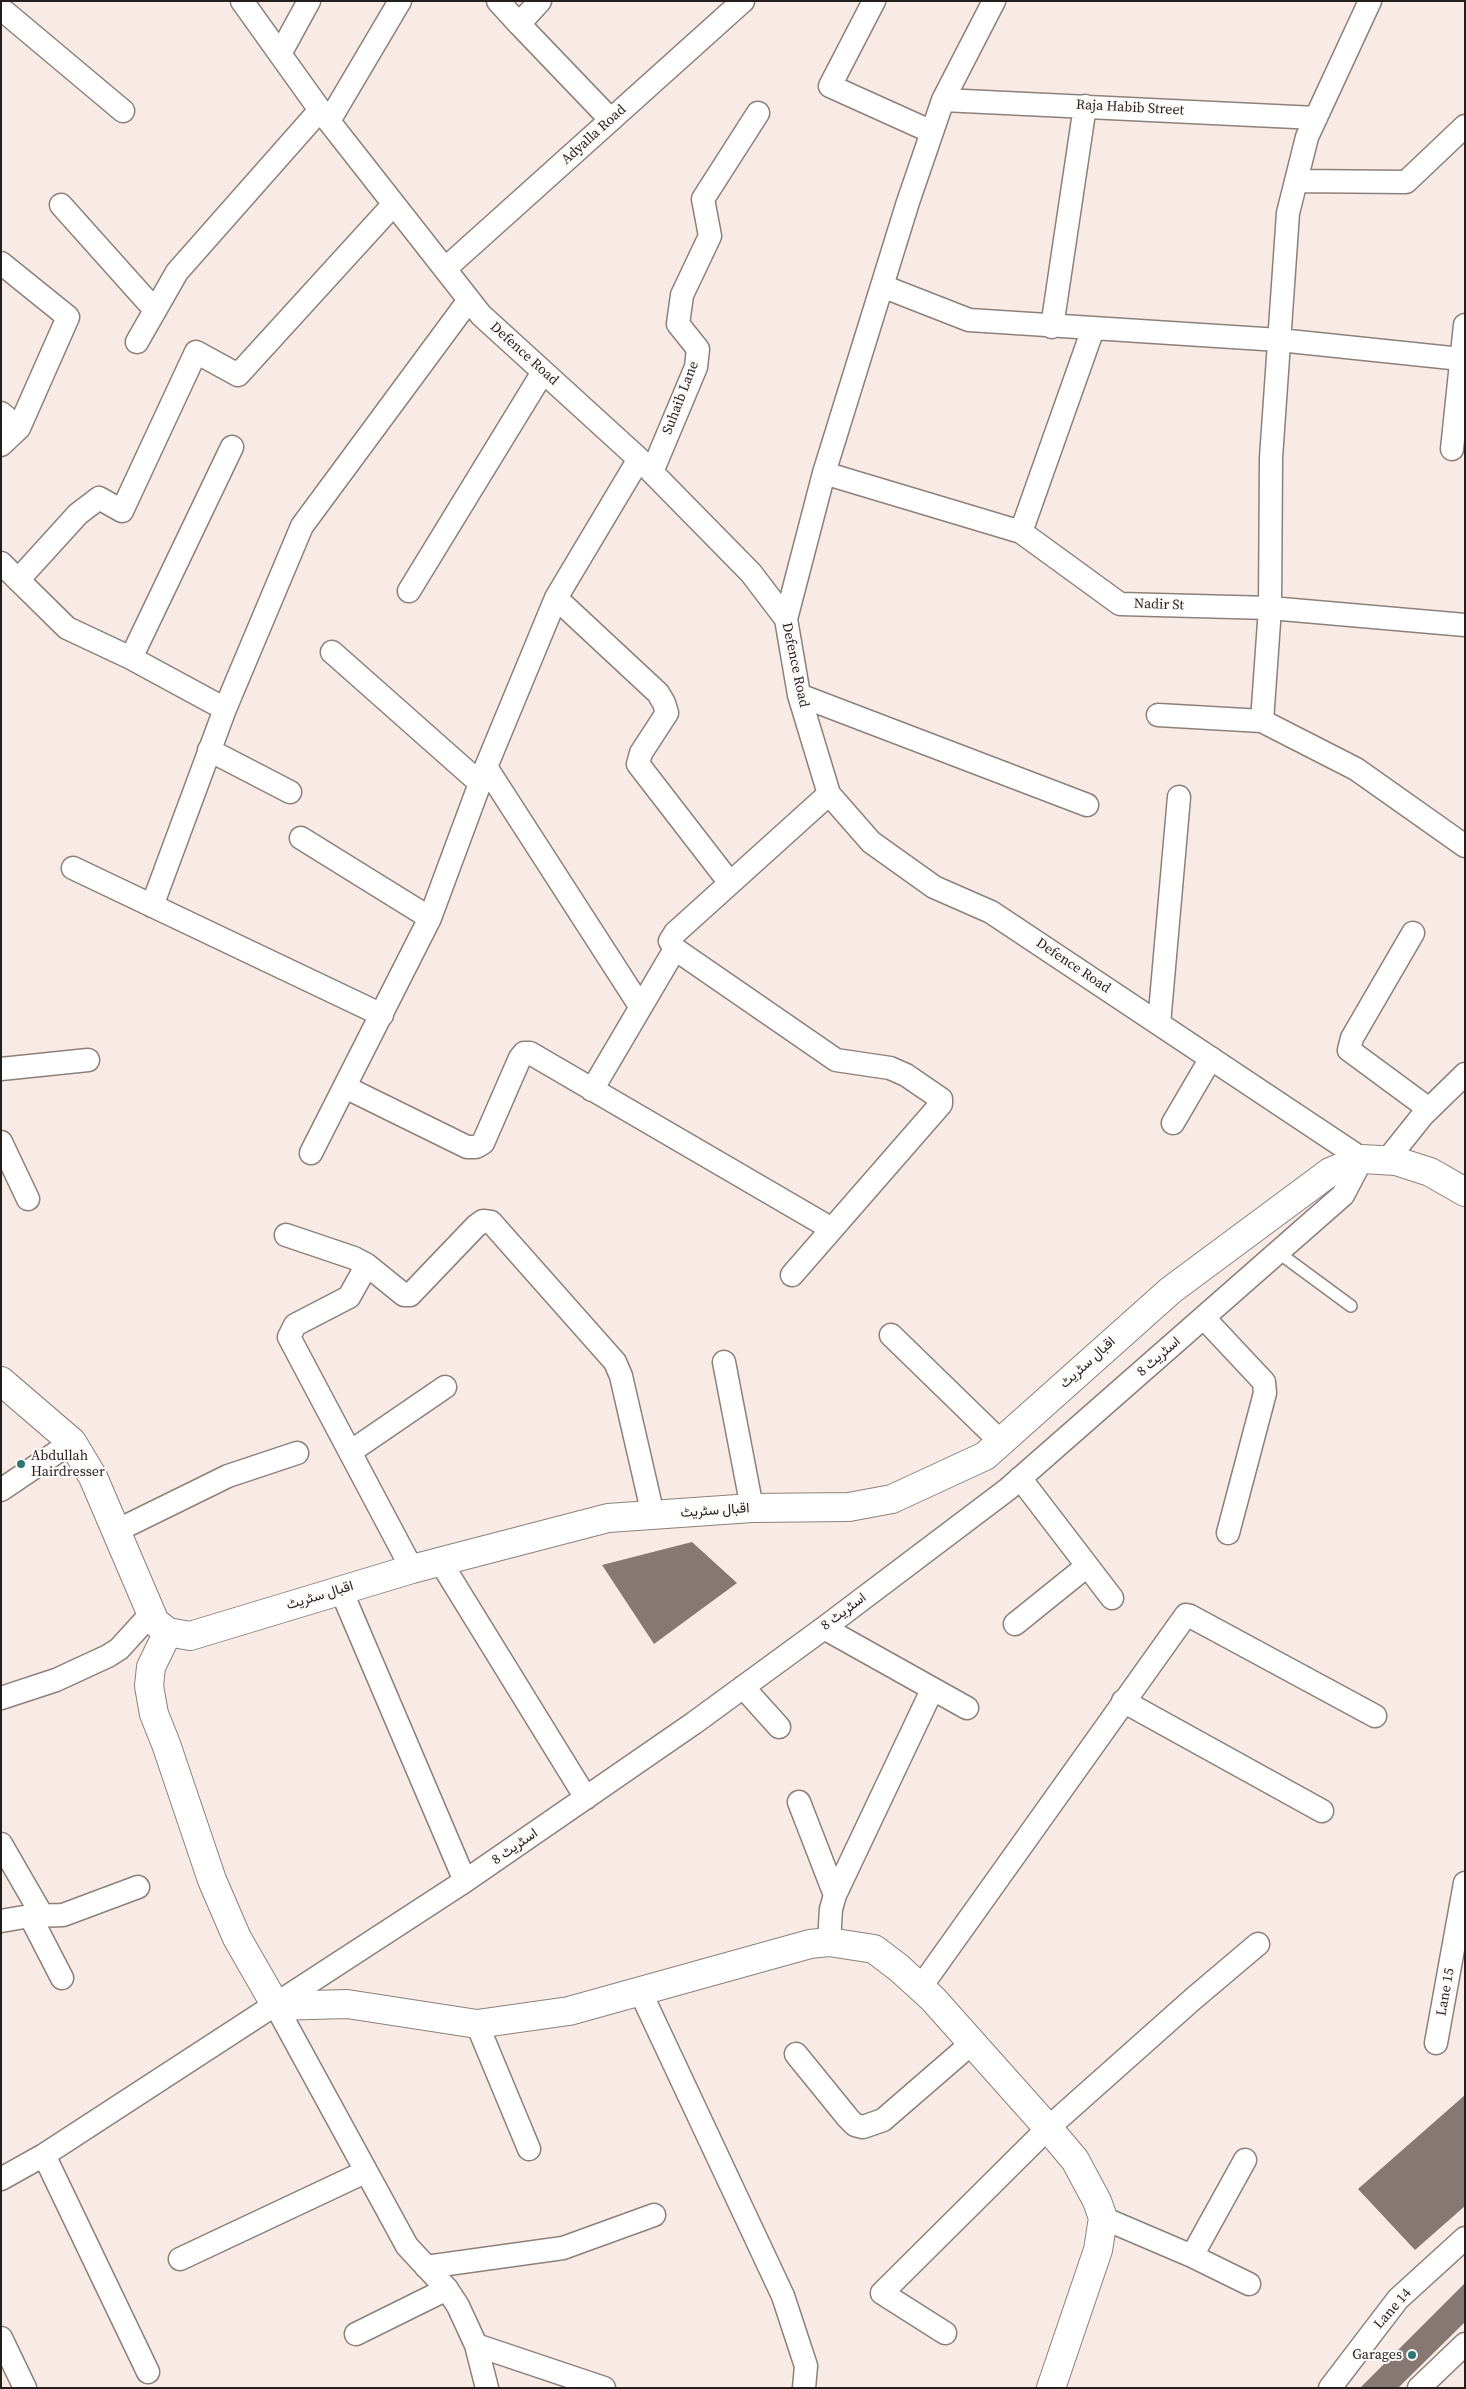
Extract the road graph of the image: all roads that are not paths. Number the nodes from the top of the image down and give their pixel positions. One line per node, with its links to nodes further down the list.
1 (242, 1): 12 (street, Defence Road)
2 (309, 1): 12 (street)
3 (400, 1): 17 (street)
4 (498, 1): 11 (street)
5 (540, 1): 11 (street)
6 (743, 1): 19 (street, Adyalla Road)
7 (874, 1): 21 (street)
8 (994, 1): 13 (street)
9 (1370, 1): 18 (street)
10 (7, 10): 15 (street)
11 (519, 24): 19 (street)
12 (280, 54): 17 (street, Defence Road)
13 (943, 100): 14 (street, Raja Habib Street); 21 (street)
14 (1086, 106): 18 (street, Raja Habib Street); 31 (street)
15 (123, 111)
16 (758, 113): 42 (street, Suhaib Lane)
17 (324, 115): 24 (street, Defence Road); 29 (street)
18 (1316, 118): 22 (street)
19 (611, 120): 26 (street, Adyalla Road)
20 (1465, 126): 22 (street)
21 (932, 132): 27 (street)
22 (1296, 182): 33 (street)
23 (61, 205): 29 (street)
24 (393, 205): 26 (street, Defence Road); 46 (street)
25 (1, 263): 38 (street)
26 (446, 268): 28 (street, Defence Road)
27 (882, 286): 31 (street); 43 (street)
28 (470, 300): 36 (street, Defence Road); 55 (street)
29 (155, 310): 34 (street)
30 (1465, 325): 35 (street)
31 (1052, 327): 32 (street)
32 (1093, 329): 33 (street); 44 (street)
33 (1279, 340): 35 (street); 49 (street)
34 (136, 342)
35 (1460, 359): 41 (street)
36 (544, 372): 42 (street, Defence Road); 47 (street)
37 (1, 413): 38 (street)
38 (19, 428): 39 (street)
39 (1, 445)
40 (232, 447): 53 (street)
41 (1452, 449)
42 (646, 465): 48 (street, Suhaib Lane); 50 (street, Defence Road)
43 (824, 473): 44 (street, Nadir St); 50 (street)
44 (1021, 532): 49 (street, Nadir St)
45 (1, 563): 46 (street)
46 (18, 580): 53 (street)
47 (409, 591)
48 (556, 598): 59 (street, Suhaib Lane); 67 (street)
49 (1270, 608): 51 (street, Nadir St); 57 (street)
50 (786, 619): 54 (street, Defence Road)
51 (1465, 625)
52 (332, 652): 59 (street)
53 (131, 658): 55 (street)
54 (799, 694): 61 (street, Defence Road); 63 (street)
55 (225, 708): 58 (street)
56 (1158, 715): 57 (street)
57 (1262, 721): 65 (street)
58 (209, 750): 60 (street); 68 (street)
59 (484, 775): 69 (street, Suhaib Lane); 72 (street)
60 (290, 792)
61 (829, 794): 67 (street); 74 (street, Defence Road)
62 (1179, 797): 74 (street)
63 (1087, 805)
64 (301, 838): 69 (street)
65 (1465, 846)
66 (73, 868): 68 (street)
67 (730, 883): 71 (street)
68 (152, 906): 73 (street)
69 (430, 918): 73 (street, Suhaib Lane)
70 (1413, 933): 81 (street)
71 (675, 949): 72 (street); 88 (street)
72 (640, 1006): 80 (street)
73 (382, 1015): 79 (street, Suhaib Lane)
74 (1159, 1024): 75 (street, Defence Road)
75 (1211, 1058): 82 (street); 85 (street, Defence Road)
76 (88, 1060): 77 (street)
77 (1, 1069)
78 (1465, 1074): 81 (street, اسٹریٹ 8)
79 (345, 1087): 80 (street); 84 (street, Suhaib Lane)
80 (592, 1090): 88 (street)
81 (1429, 1109): 85 (street, اسٹریٹ 8)
82 (1173, 1123)
83 (1, 1142): 87 (street)
84 (311, 1153)
85 (1374, 1160): 86 (street); 90 (street, اسٹریٹ 8); 100 (street, اقبال سٹریٹ)
86 (1465, 1192)
87 (28, 1199)
88 (832, 1229): 92 (street)
89 (286, 1235): 91 (street)
90 (1278, 1253): 93 (lane); 94 (street, اسٹریٹ 8)
91 (367, 1264): 101 (street); 106 (street)
92 (792, 1275)
93 (1351, 1306)
94 (1204, 1318): 103 (street, اسٹریٹ 8); 108 (street)
95 (891, 1335): 100 (street)
96 (724, 1362): 105 (street)
97 (1, 1381): 99 (street)
98 (445, 1387): 101 (street)
99 (72, 1442): 104 (street); 107 (street)
100 (1001, 1442): 105 (street, اقبال سٹریٹ)
101 (350, 1452): 111 (street)
102 (297, 1453): 107 (street)
103 (1020, 1478): 110 (street); 116 (street, اسٹریٹ 8)
104 (1, 1490)
105 (752, 1508): 106 (street, اقبال سٹریٹ)
106 (653, 1515): 109 (street, اقبال سٹریٹ)
107 (116, 1531): 114 (street)
108 (1228, 1533)
109 (440, 1561): 111 (street, اقبال سٹریٹ); 124 (street)
110 (1087, 1566): 113 (street); 115 (street)
111 (412, 1568): 112 (street, اقبال سٹریٹ)
112 (341, 1590): 114 (street, اقبال سٹریٹ); 128 (street)
113 (1112, 1598)
114 (159, 1623): 119 (street); 139 (street)
115 (1015, 1624)
116 (824, 1628): 117 (street, اسٹریٹ 8); 118 (street)
117 (743, 1687): 123 (street); 124 (street, اسٹریٹ 8)
118 (932, 1690): 121 (street); 131 (street)
119 (1, 1698)
120 (1123, 1701): 122 (street); 126 (street); 137 (street)
121 (967, 1708)
122 (1375, 1716)
123 (779, 1727)
124 (586, 1798): 128 (street, اسٹریٹ 8)
125 (799, 1802): 131 (street)
126 (1322, 1811)
127 (1, 1844): 132 (street)
128 (465, 1882): 139 (street, اسٹریٹ 8)
129 (1465, 1883): 141 (street, Lane 15)
130 (138, 1887): 132 (street)
131 (835, 1895): 134 (street)
132 (36, 1915): 133 (street); 136 (street)
133 (1, 1921)
134 (829, 1942): 137 (street); 138 (street)
135 (1258, 1944): 144 (street)
136 (62, 1978)
137 (920, 1988): 142 (street)
138 (640, 1991): 140 (street); 167 (street)
139 (276, 2006): 140 (street); 146 (street, اسٹریٹ 8); 148 (street)
140 (478, 2024): 145 (street)
141 (1436, 2042)
142 (972, 2043): 143 (street); 144 (street)
143 (796, 2054)
144 (1048, 2128): 151 (street); 158 (street)
145 (529, 2149)
146 (44, 2155): 149 (street, اسٹریٹ 8); 163 (street)
147 (1245, 2160): 153 (street)
148 (365, 2172): 154 (street); 155 (street)
149 (1, 2179)
150 (654, 2215): 155 (street)
151 (1103, 2218): 153 (street); 168 (street)
152 (1465, 2238): 169 (street, Lane 14)
153 (1192, 2256): 156 (street)
154 (180, 2259)
155 (426, 2267): 157 (street)
156 (1249, 2284)
157 (447, 2289): 159 (street); 162 (street)
158 (945, 2333)
159 (356, 2334)
160 (1, 2338): 164 (street)
161 (1465, 2344): 170 (street)
162 (476, 2345): 165 (street); 166 (street)
163 (148, 2372)
164 (25, 2388)
165 (487, 2388)
166 (604, 2388)
167 (804, 2388)
168 (1051, 2388)
169 (1330, 2388)
170 (1419, 2388)

